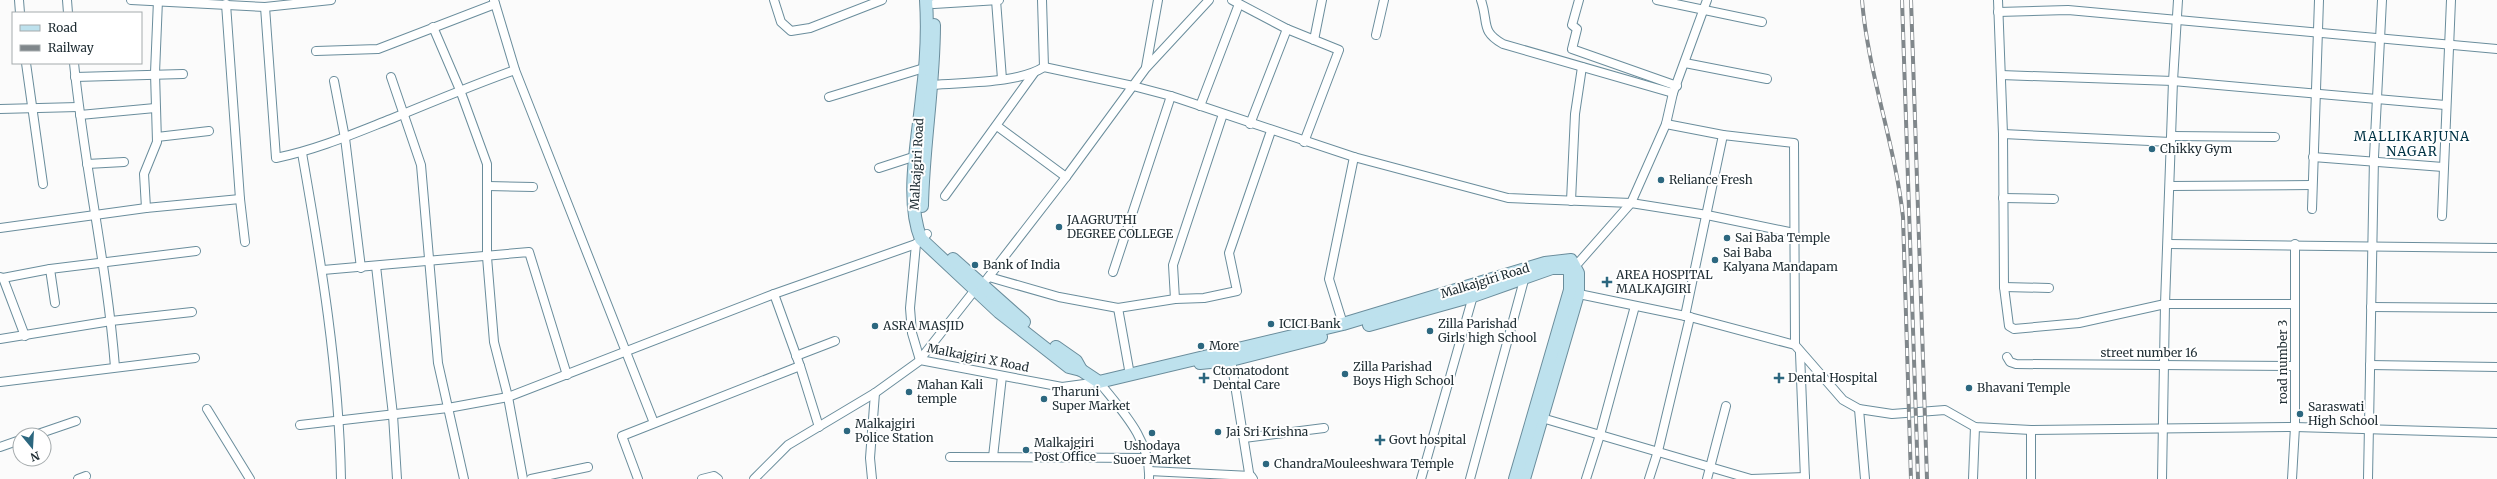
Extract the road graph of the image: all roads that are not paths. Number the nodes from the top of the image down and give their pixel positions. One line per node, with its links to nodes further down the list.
1 (19, 0): 31 (street)
2 (66, 0): 32 (street)
3 (131, 0): 4 (street)
4 (158, 0): 28 (street); 53 (street)
5 (331, 0): 25 (street)
6 (774, 0): 7 (street)
7 (882, 0)
8 (998, 0): 23 (street); 59 (street)
9 (1042, 0): 48 (street)
10 (1149, 0): 24 (street)
11 (1209, 0): 51 (street)
12 (1322, 0): 41 (street)
13 (1384, 0): 39 (street)
14 (1482, 0): 49 (street)
15 (1579, 0): 65 (street)
16 (1657, 0): 30 (street)
17 (1707, 0): 30 (street)
18 (1998, 0): 33 (street)
19 (2178, 0): 34 (street)
20 (2319, 0): 38 (street)
21 (2382, 0): 40 (street)
22 (2451, 0): 42 (street)
23 (932, 1): 50 (main road, Malkajgiri Road); 63 (main road, Malkajgiri Road)
24 (1158, 1): 51 (street)
25 (289, 2): 29 (street)
26 (494, 2): 36 (street); 52 (street)
27 (1235, 2): 37 (street); 72 (street)
28 (226, 4): 29 (street); 108 (street)
29 (265, 7): 91 (street)
30 (1703, 11): 35 (street); 47 (street)
31 (20, 12)
32 (68, 12)
33 (1998, 12): 34 (street); 56 (street)
34 (2176, 20): 38 (street); 62 (street)
35 (1762, 22)
36 (433, 27): 44 (street); 66 (street)
37 (1287, 29): 41 (street); 79 (street)
38 (2317, 32): 40 (street); 67 (street)
39 (1376, 36)
40 (2379, 37): 42 (street); 70 (street)
41 (1314, 40): 90 (street)
42 (2448, 44): 43 (street); 71 (street)
43 (2497, 49)
44 (316, 50)
45 (26, 64): 75 (street)
46 (74, 64): 57 (street)
47 (1685, 64): 60 (street); 65 (street)
48 (1044, 67): 54 (street); 64 (street)
49 (1582, 67): 65 (street); 110 (street)
50 (924, 68): 69 (street); 92 (main road, Malkajgiri Road)
51 (1146, 68): 64 (street)
52 (515, 70): 66 (street); 159 (street)
53 (155, 73): 55 (street); 57 (street); 73 (street)
54 (1034, 73): 59 (street); 81 (street)
55 (183, 74)
56 (2001, 75): 62 (street); 84 (street)
57 (75, 77): 76 (street)
58 (392, 77): 77 (street)
59 (1002, 79): 63 (street)
60 (1767, 79)
61 (334, 81): 88 (street)
62 (2172, 81): 67 (street); 89 (street)
63 (932, 85): 119 (main road, Malkajgiri Road)
64 (1133, 86): 68 (street); 100 (street)
65 (1675, 89): 80 (street)
66 (460, 90): 77 (street); 103 (street)
67 (2315, 94): 70 (street); 94 (street)
68 (1171, 96): 72 (street); 134 (street)
69 (829, 97)
70 (2376, 100): 71 (street); 96 (street)
71 (2445, 105): 98 (street)
72 (1200, 106): 78 (street)
73 (155, 108): 76 (street); 86 (street)
74 (0, 109): 75 (street)
75 (31, 110): 76 (street); 101 (street)
76 (79, 111): 97 (street)
77 (405, 113): 88 (street); 128 (street)
78 (1223, 114): 79 (street); 143 (street)
79 (1250, 124): 83 (street)
80 (1666, 124): 85 (street); 111 (street)
81 (997, 126): 100 (street); 106 (street)
82 (209, 131): 86 (street)
83 (1271, 131): 90 (street); 143 (street)
84 (2003, 134): 89 (street); 107 (street)
85 (1723, 135): 114 (street); 118 (street)
86 (157, 137): 112 (street)
87 (2275, 137): 89 (street)
88 (345, 138): 91 (street); 130 (street)
89 (2172, 139): 105 (street)
90 (1304, 142): 93 (street)
91 (302, 153): 133 (street)
92 (916, 156): 99 (street); 119 (main road, Malkajgiri Road)
93 (1354, 157): 110 (street); 154 (street)
94 (2313, 157): 96 (street); 102 (street)
95 (124, 162): 97 (street)
96 (2374, 162): 98 (street); 123 (street)
97 (87, 164): 116 (street)
98 (2443, 167): 115 (street)
99 (879, 168)
100 (1066, 177): 137 (street)
101 (42, 184)
102 (2312, 185): 105 (street); 113 (street)
103 (488, 186): 104 (street); 126 (street)
104 (533, 186)
105 (2170, 186): 121 (street)
106 (946, 196)
107 (2003, 198): 109 (street); 138 (street)
108 (240, 199): 112 (street); 120 (street)
109 (2054, 199)
110 (1571, 201): 111 (street)
111 (1631, 203): 114 (street); 132 (street)
112 (146, 208): 116 (street)
113 (2312, 209)
114 (1707, 215): 118 (street); 152 (street)
115 (2442, 216)
116 (96, 217): 117 (street); 127 (street)
117 (0, 228)
118 (1794, 233): 158 (street)
119 (921, 239): 137 (main road); 141 (street); 164 (street, Malkajgiri X Road)
120 (245, 242)
121 (2169, 244): 122 (street); 145 (street)
122 (2295, 244): 123 (street); 146 (street, road number 3)
123 (2372, 246): 124 (street); 148 (street)
124 (2497, 248)
125 (196, 250): 127 (street)
126 (487, 258): 128 (street); 173 (street); 179 (street)
127 (102, 262): 131 (street); 153 (street)
128 (429, 262): 129 (street); 181 (street)
129 (376, 266): 130 (street); 184 (street)
130 (361, 268): 133 (street)
131 (50, 269): 135 (street); 144 (street)
132 (1573, 269): 136 (main road, Malkajgiri Road); 140 (main road); 154 (main road, Malkajgiri Road)
133 (323, 270): 186 (street)
134 (1113, 272)
135 (6, 278): 155 (street)
136 (1524, 280): 142 (main road, Malkajgiri Road); 227 (street)
137 (982, 284): 149 (street); 164 (street); 177 (main road)
138 (2004, 287): 139 (street); 145 (street)
139 (2048, 288)
140 (1574, 293): 147 (street); 185 (main road); 204 (main road)
141 (774, 294): 159 (street); 161 (street)
142 (1472, 296): 165 (main road, Malkajgiri Road); 226 (street)
143 (1175, 299): 149 (street)
144 (55, 303)
145 (2165, 304): 146 (street); 167 (street)
146 (2295, 304): 170 (street, road number 3)
147 (1635, 306): 152 (street); 199 (street)
148 (2371, 307): 150 (street); 168 (street)
149 (1118, 308): 174 (street)
150 (2497, 308)
151 (192, 312): 153 (street)
152 (1688, 316): 158 (street); 203 (street)
153 (111, 321): 155 (street); 171 (street)
154 (1343, 324): 166 (main road, Malkajgiri Road)
155 (30, 335): 156 (street)
156 (0, 339)
157 (835, 341): 161 (street)
158 (1795, 345): 160 (street)
159 (627, 351): 173 (street); 188 (street)
160 (1800, 353): 182 (street); 213 (street)
161 (796, 356): 169 (street)
162 (2007, 357): 167 (street, street number 16)
163 (195, 358): 171 (street)
164 (920, 360): 175 (street, Malkajgiri X Road); 178 (street)
165 (1230, 360): 166 (main road, Malkajgiri Road); 200 (street)
166 (1179, 364): 174 (main road, Malkajgiri Road)
167 (2164, 365): 170 (street, street number 16); 194 (street)
168 (2370, 365): 172 (street); 195 (street)
169 (800, 366): 188 (street); 190 (street)
170 (2294, 366): 192 (street, road number 3)
171 (115, 367): 176 (street)
172 (2497, 367)
173 (567, 375): 179 (street)
174 (1130, 375): 177 (main road, Malkajgiri Road)
175 (1002, 376): 177 (street, Malkajgiri X Road); 206 (street)
176 (0, 382)
177 (1099, 382): 207 (street)
178 (875, 393): 190 (street); 225 (street)
179 (508, 396): 181 (street); 219 (street)
180 (1726, 406): 209 (street)
181 (448, 408): 184 (street); 218 (street)
182 (1859, 409): 191 (street); 234 (street)
183 (207, 410): 215 (street)
184 (393, 415): 186 (street); 217 (street)
185 (1542, 418): 199 (street); 204 (main road)
186 (340, 420): 189 (street); 216 (street)
187 (76, 421): 196 (street)
188 (654, 423): 221 (street)
189 (300, 425)
190 (819, 427): 224 (street)
191 (1975, 427): 197 (street); 235 (street)
192 (2295, 427): 194 (street); 195 (street); 238 (street, road number 3)
193 (1324, 428): 200 (street)
194 (2163, 428): 197 (street); 237 (street)
195 (2369, 428): 198 (street); 239 (street)
196 (52, 429)
197 (2031, 430): 236 (street)
198 (2497, 433)
199 (1600, 435): 203 (street); 230 (street)
200 (1244, 438): 212 (street)
201 (12, 443): 202 (street)
202 (0, 447)
203 (1658, 451): 209 (street); 231 (street)
204 (1527, 452): 228 (main road); 229 (main road)
205 (950, 457): 206 (street)
206 (993, 457): 207 (street)
207 (1147, 458): 210 (street)
208 (588, 467): 220 (street)
209 (1710, 469): 232 (street); 233 (street)
210 (1149, 475): 212 (street)
211 (86, 476): 214 (street)
212 (1251, 478)
213 (1805, 478): 233 (street)
214 (78, 479)
215 (250, 479)
216 (341, 479)
217 (397, 479)
218 (464, 479)
219 (523, 479)
220 (531, 479)
221 (638, 479)
222 (702, 479): 223 (street)
223 (718, 479)
224 (754, 479)
225 (872, 479)
226 (1421, 479)
227 (1470, 479)
228 (1515, 479)
229 (1524, 479)
230 (1586, 479)
231 (1648, 479)
232 (1707, 479)
233 (1751, 479)
234 (1865, 479)
235 (1973, 479)
236 (2031, 479)
237 (2162, 479)
238 (2292, 479)
239 (2368, 479)

